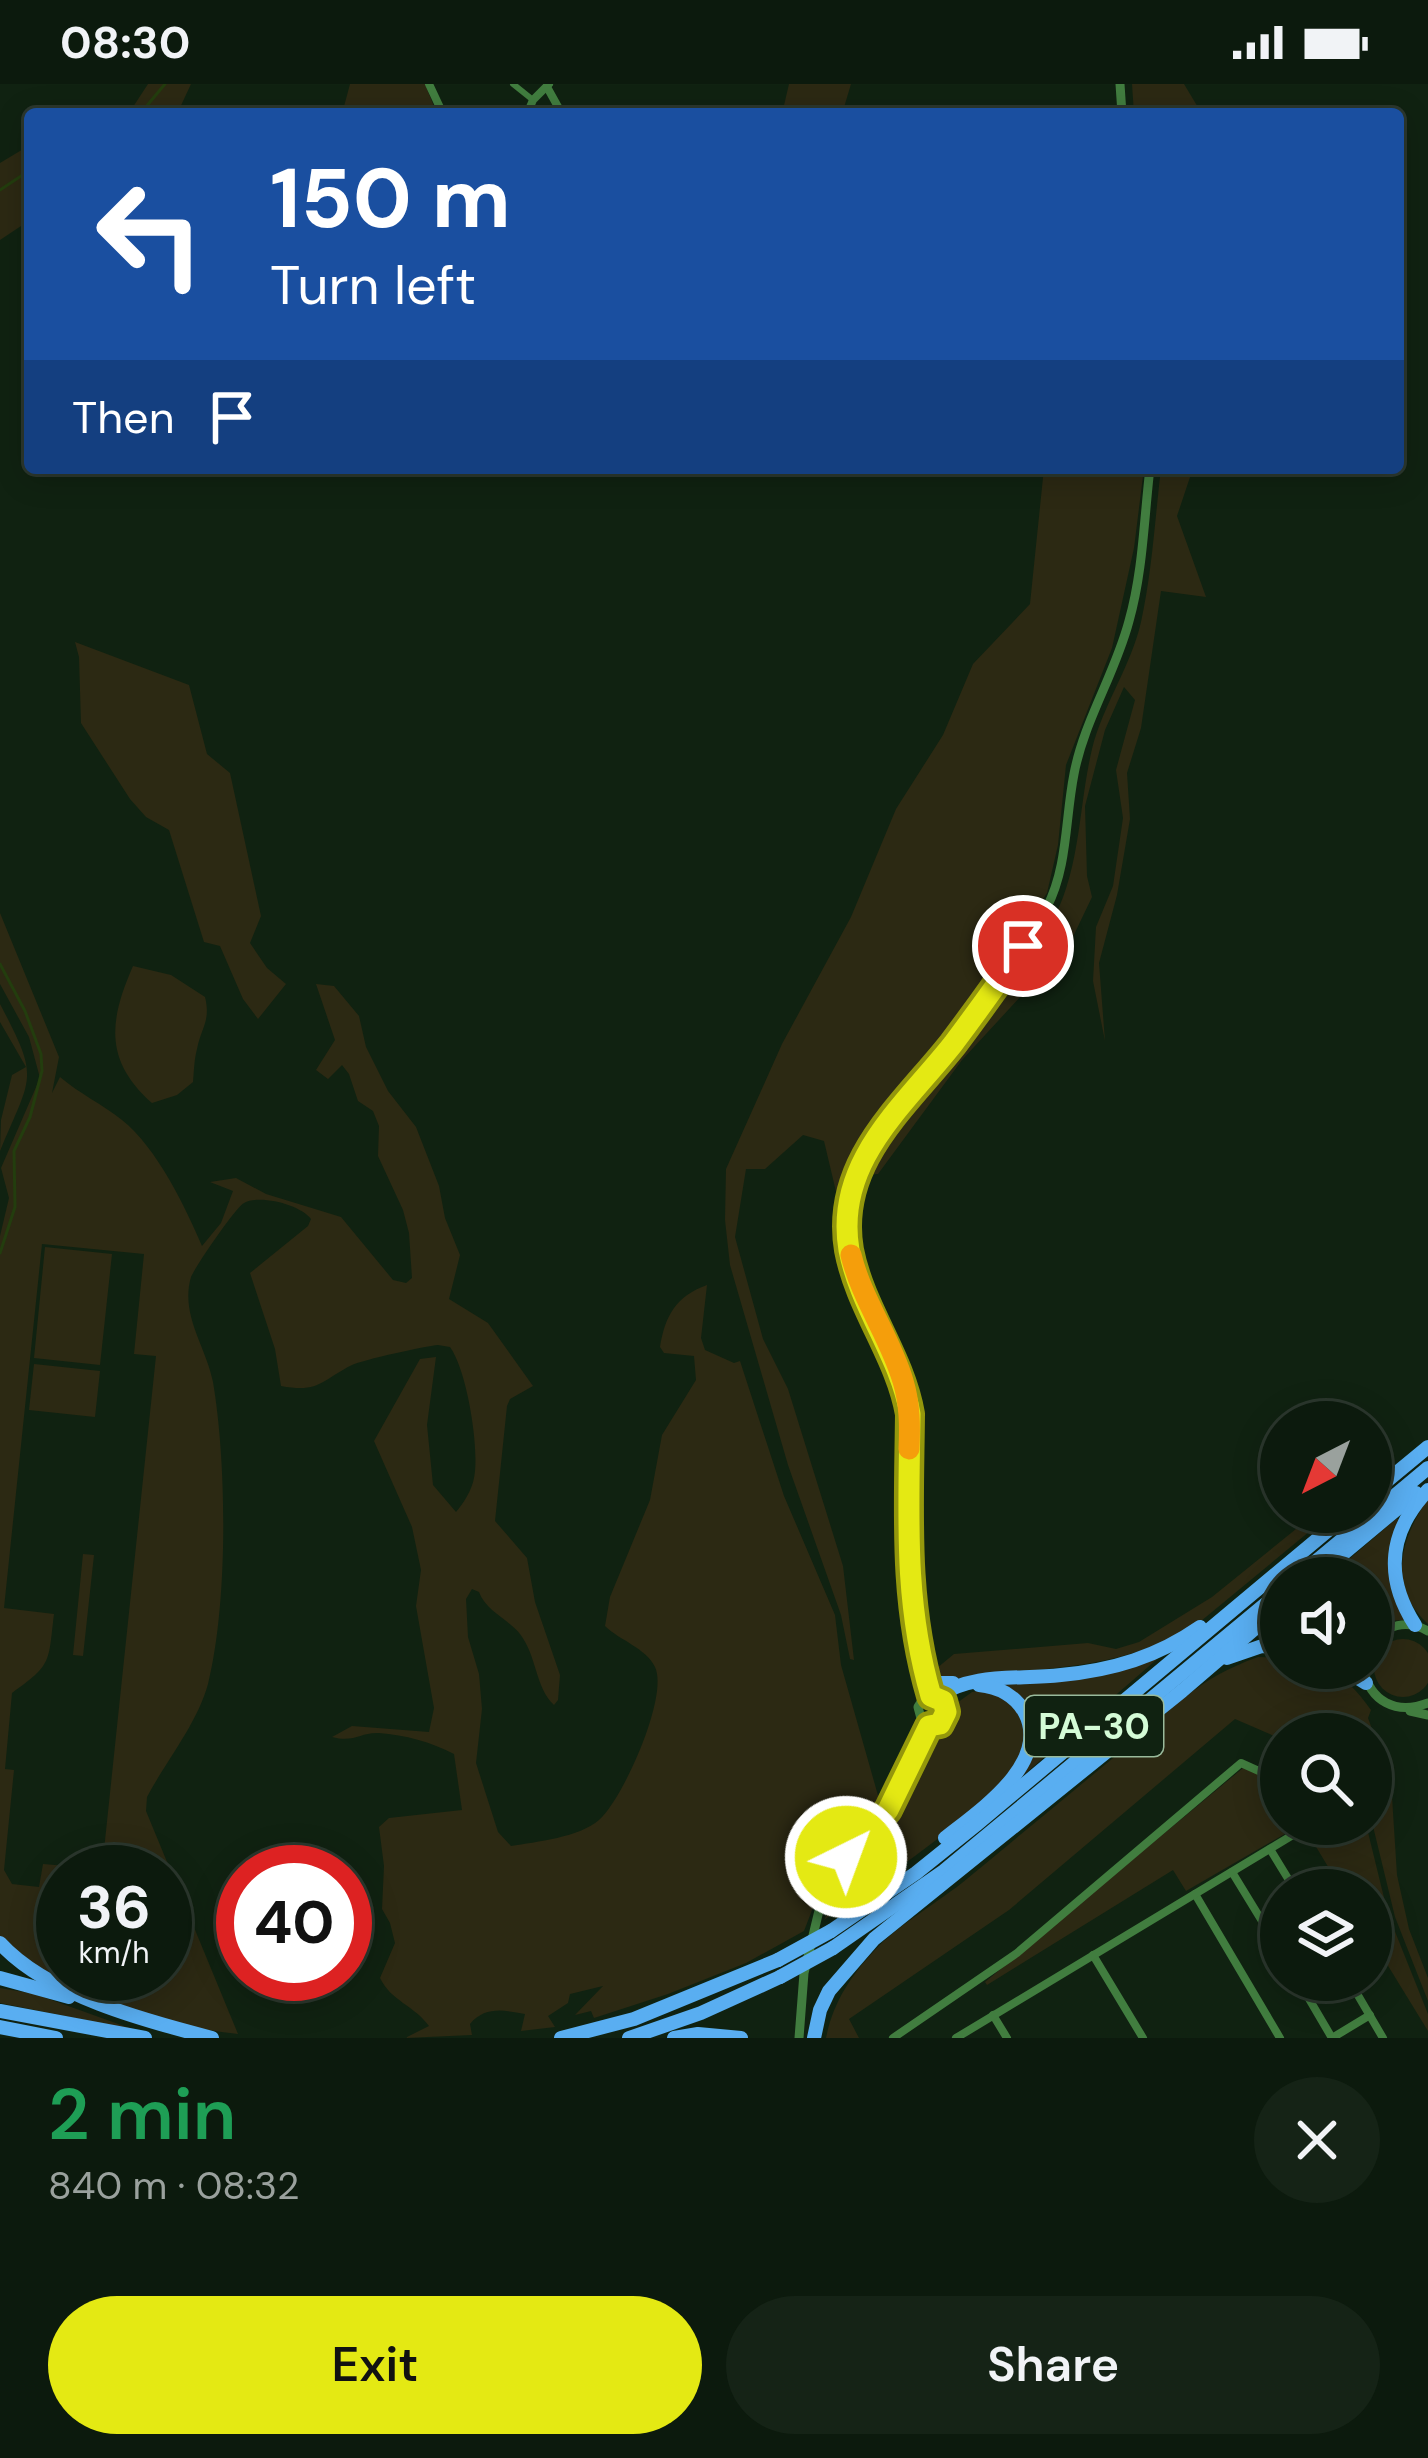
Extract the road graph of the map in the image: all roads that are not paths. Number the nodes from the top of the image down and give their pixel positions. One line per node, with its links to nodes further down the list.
1 (513, 84): 3 (street)
2 (548, 86): 3 (street)
3 (533, 100): 4 (street)
4 (530, 108)
5 (1149, 474): 18 (street)
6 (1428, 1447): 8 (highway)
7 (1428, 1468): 12 (highway)
8 (1392, 1477)
9 (1428, 1486): 13 (highway); 17 (highway)
10 (1324, 1533): 11 (highway, PA-30)
11 (1300, 1553): 22 (highway); 35 (highway, PA-30)
12 (1321, 1557)
13 (1340, 1557)
14 (1260, 1608): 38 (highway, PA-30)
15 (1260, 1624): 20 (highway)
16 (1392, 1627): 17 (street)
17 (1422, 1628)
18 (920, 1647): 21 (street); 24 (street)
19 (1260, 1647): 20 (highway)
20 (1216, 1663): 36 (highway)
21 (925, 1674): 22 (highway); 24 (street)
22 (958, 1683): 24 (highway)
23 (1371, 1689): 26 (street)
24 (933, 1699): 28 (street); 28 (street); 35 (highway)
25 (1428, 1703): 26 (street)
26 (1399, 1708): 27 (street)
27 (1428, 1715)
28 (925, 1724): 57 (street)
29 (1260, 1772): 59 (street)
30 (1277, 1845): 31 (street)
31 (1270, 1849): 32 (street); 33 (street)
32 (1282, 1869)
33 (1232, 1872): 34 (street); 37 (street)
34 (1195, 1894): 41 (street); 63 (street)
35 (850, 1918): 39 (highway, PA-30)
36 (901, 1918): 38 (highway); 58 (highway)
37 (1260, 1918)
38 (850, 1938): 39 (highway, PA-30)
39 (832, 1939): 53 (highway, PA-30, bridge); 54 (highway, PA-30, bridge)
40 (0, 1943): 52 (highway)
41 (1094, 1955): 46 (street); 62 (street)
42 (0, 1978): 51 (highway)
43 (1310, 2001): 64 (street)
44 (1362, 2001): 47 (street)
45 (0, 2011): 50 (highway)
46 (994, 2015): 60 (street); 61 (street)
47 (1370, 2015): 64 (street); 65 (street)
48 (0, 2027): 49 (highway)
49 (56, 2038)
50 (145, 2038)
51 (194, 2038)
52 (212, 2038)
53 (561, 2038)
54 (629, 2038)
55 (674, 2038): 56 (highway)
56 (741, 2038)
57 (799, 2038)
58 (814, 2038)
59 (893, 2038)
60 (956, 2038)
61 (1007, 2038)
62 (1143, 2038)
63 (1280, 2038)
64 (1332, 2038)
65 (1384, 2038)

